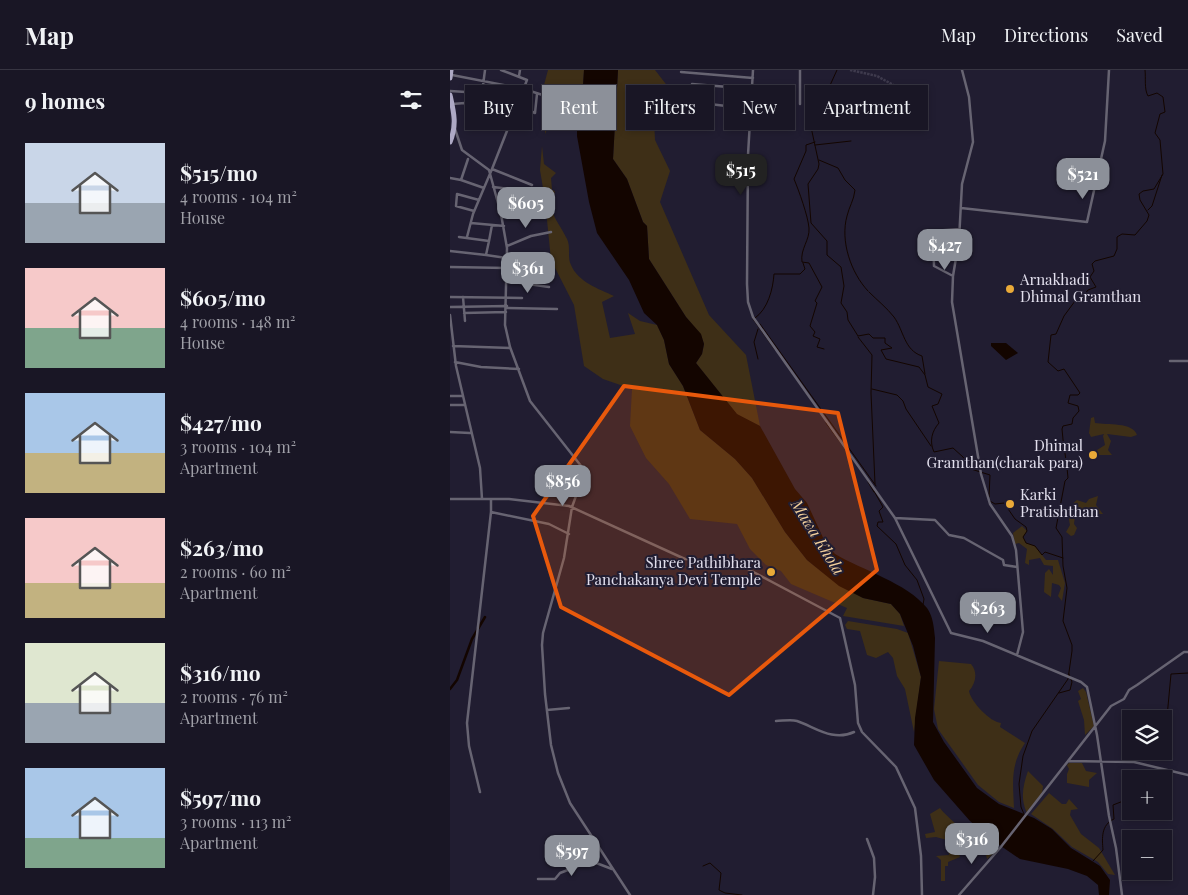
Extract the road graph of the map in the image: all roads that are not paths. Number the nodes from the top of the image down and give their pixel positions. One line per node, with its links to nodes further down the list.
1 (451, 70): 11 (main road)
2 (485, 70): 14 (street)
3 (501, 70): 12 (street)
4 (520, 70): 12 (street)
5 (754, 70): 13 (street)
6 (800, 70): 28 (street)
7 (962, 70): 49 (street)
8 (1110, 70): 49 (street)
9 (691, 71): 10 (street); 13 (street)
10 (680, 72)
11 (450, 76): 14 (street)
12 (519, 76): 18 (street)
13 (754, 78): 19 (street)
14 (484, 80): 16 (street); 17 (street)
15 (692, 84): 20 (street)
16 (483, 85)
17 (506, 85)
18 (525, 85)
19 (754, 85)
20 (724, 87)
21 (532, 92): 23 (street)
22 (465, 94): 24 (street)
23 (537, 94): 25 (street); 30 (street)
24 (450, 95): 27 (main road)
25 (542, 95)
26 (465, 102): 27 (street)
27 (452, 104): 29 (main road)
28 (800, 104)
29 (452, 110): 33 (main road)
30 (532, 111)
31 (507, 130): 37 (street)
32 (750, 130): 100 (street)
33 (453, 132): 34 (main road); 35 (street)
34 (450, 141): 35 (street)
35 (459, 142): 38 (street)
36 (468, 159): 40 (street)
37 (492, 169): 38 (street); 41 (street)
38 (490, 173): 42 (street); 43 (street)
39 (450, 178): 40 (street)
40 (460, 180): 43 (street)
41 (532, 185)
42 (493, 187): 44 (street); 50 (street)
43 (484, 188): 47 (street)
44 (518, 190)
45 (450, 199): 46 (street)
46 (457, 199): 47 (street); 51 (street)
47 (479, 200): 51 (street)
48 (508, 208): 50 (street)
49 (961, 208): 55 (street)
50 (500, 210): 54 (street)
51 (474, 211): 52 (street)
52 (471, 223): 53 (street); 58 (street)
53 (492, 225): 54 (street); 59 (street)
54 (504, 226): 60 (street)
55 (960, 229): 67 (street); 67 (street)
56 (551, 232): 60 (street)
57 (459, 237): 58 (street)
58 (467, 237): 59 (street)
59 (489, 241): 62 (street)
60 (507, 246): 63 (street)
61 (450, 251): 62 (street)
62 (486, 255): 63 (street)
63 (507, 258): 64 (street); 66 (street)
64 (533, 262)
65 (450, 267): 66 (street)
66 (507, 268): 68 (street)
67 (953, 276): 102 (street)
68 (507, 281): 69 (street); 70 (street)
69 (549, 287)
70 (507, 296): 72 (street); 73 (street); 76 (street)
71 (450, 297): 72 (street)
72 (463, 297): 75 (street)
73 (522, 298)
74 (450, 307): 75 (street)
75 (464, 307): 76 (street); 79 (street)
76 (507, 307): 77 (street); 78 (street)
77 (557, 309)
78 (506, 312): 79 (street); 84 (street)
79 (464, 313): 81 (street)
80 (450, 315): 82 (street)
81 (465, 321)
82 (451, 328): 83 (street)
83 (453, 346): 84 (street); 87 (street)
84 (510, 348): 88 (street)
85 (1170, 361): 86 (street)
86 (1188, 361)
87 (455, 362): 88 (street); 90 (street)
88 (519, 369): 98 (street)
89 (450, 396): 90 (street)
90 (463, 396): 92 (street)
91 (450, 405): 92 (street)
92 (464, 405): 94 (street)
93 (450, 432): 94 (street)
94 (470, 433): 97 (street)
95 (450, 499): 97 (street)
96 (491, 499): 97 (street); 98 (street); 99 (street)
97 (482, 500)
98 (572, 507): 101 (street); 119 (street)
99 (492, 512): 101 (street); 113 (street)
100 (895, 518): 102 (street); 104 (street)
101 (569, 534): 106 (street)
102 (1017, 567): 104 (street)
103 (1188, 652): 108 (street)
104 (1017, 655): 108 (street)
105 (569, 708): 106 (street)
106 (547, 710): 115 (street)
107 (776, 720): 109 (street)
108 (1095, 724): 110 (street); 111 (street)
109 (854, 732)
110 (1068, 761): 111 (street); 120 (street)
111 (1100, 762): 112 (street); 121 (street)
112 (1188, 775)
113 (480, 792)
114 (867, 839): 118 (street)
115 (612, 869): 116 (street); 117 (street)
116 (538, 878)
117 (630, 895)
118 (873, 895)
119 (922, 895)
120 (959, 895)
121 (1122, 895)

